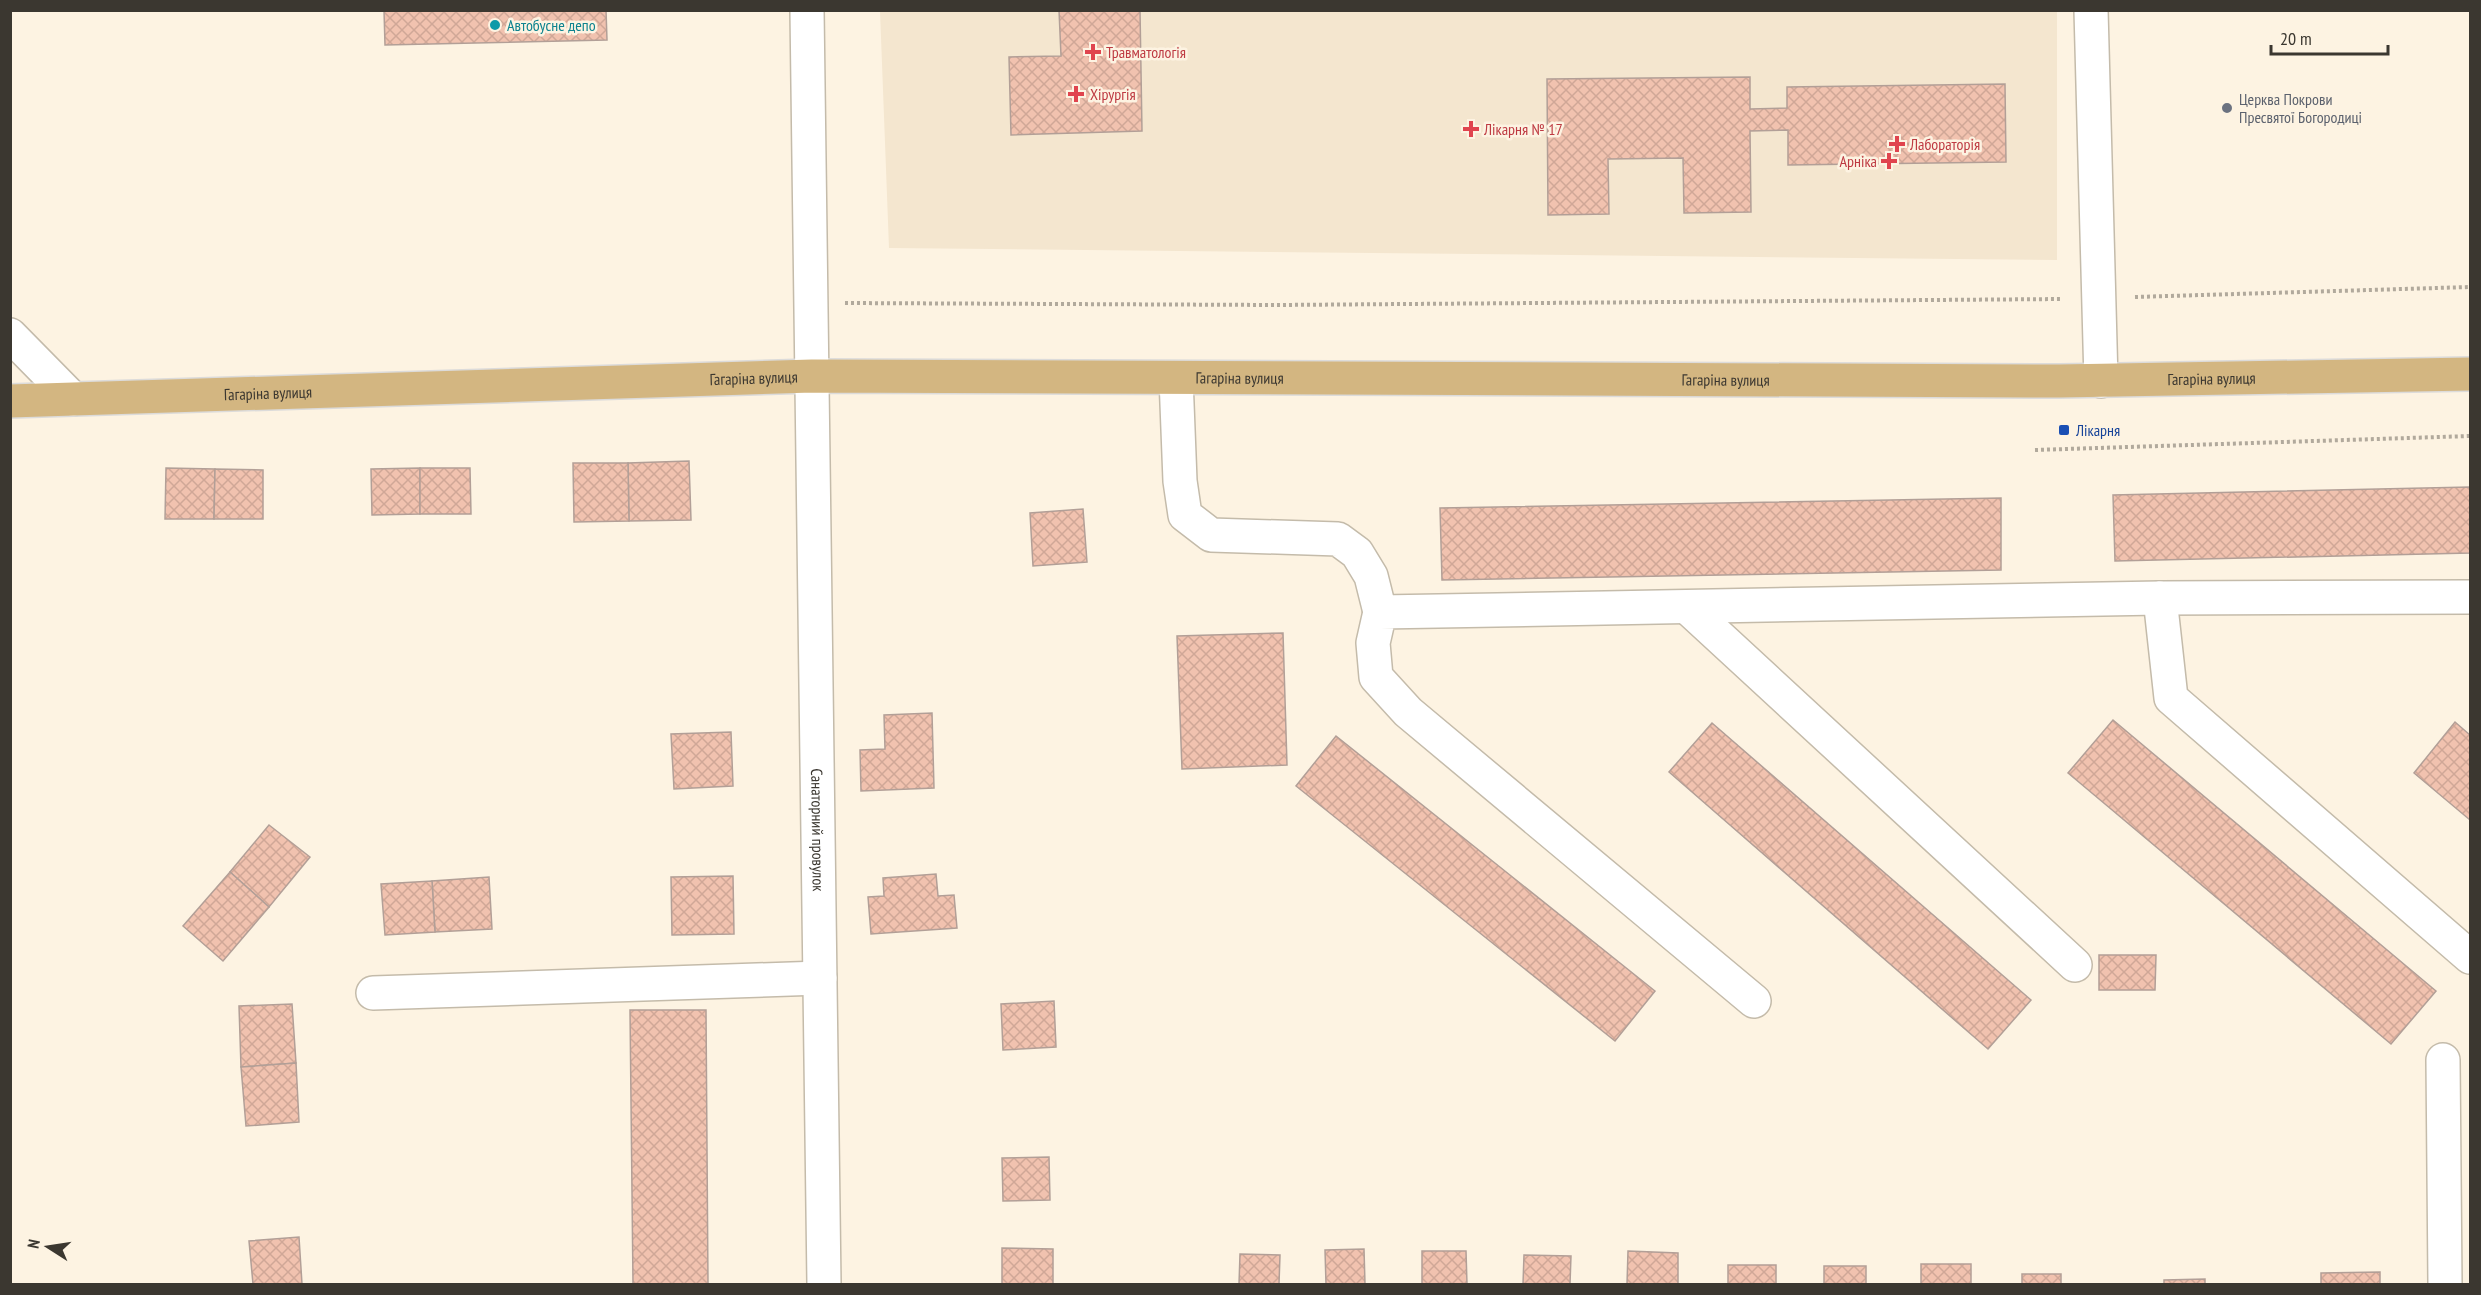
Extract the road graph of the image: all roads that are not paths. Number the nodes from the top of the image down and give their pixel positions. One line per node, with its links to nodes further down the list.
1 (807, 10): 5 (street, Санаторний провулок)
2 (2091, 10): 7 (street)
3 (10, 335): 8 (street)
4 (2470, 374): 7 (main road, Гагаріна вулиця)
5 (812, 376): 6 (main road, Гагаріна вулиця); 8 (main road, Гагаріна вулиця); 16 (street, Санаторний провулок)
6 (1176, 378): 7 (main road, Гагаріна вулиця); 13 (street)
7 (2101, 381)
8 (73, 399): 9 (main road, Гагаріна вулиця)
9 (10, 401)
10 (2470, 597): 11 (street)
11 (2160, 598): 12 (street); 14 (street)
12 (1687, 607): 13 (street); 15 (street)
13 (1380, 612): 18 (street)
14 (2470, 957)
15 (2075, 965)
16 (820, 978): 17 (street); 20 (street, Санаторний провулок)
17 (373, 993)
18 (1754, 1001)
19 (2443, 1060): 21 (street)
20 (824, 1284)
21 (2445, 1284)

